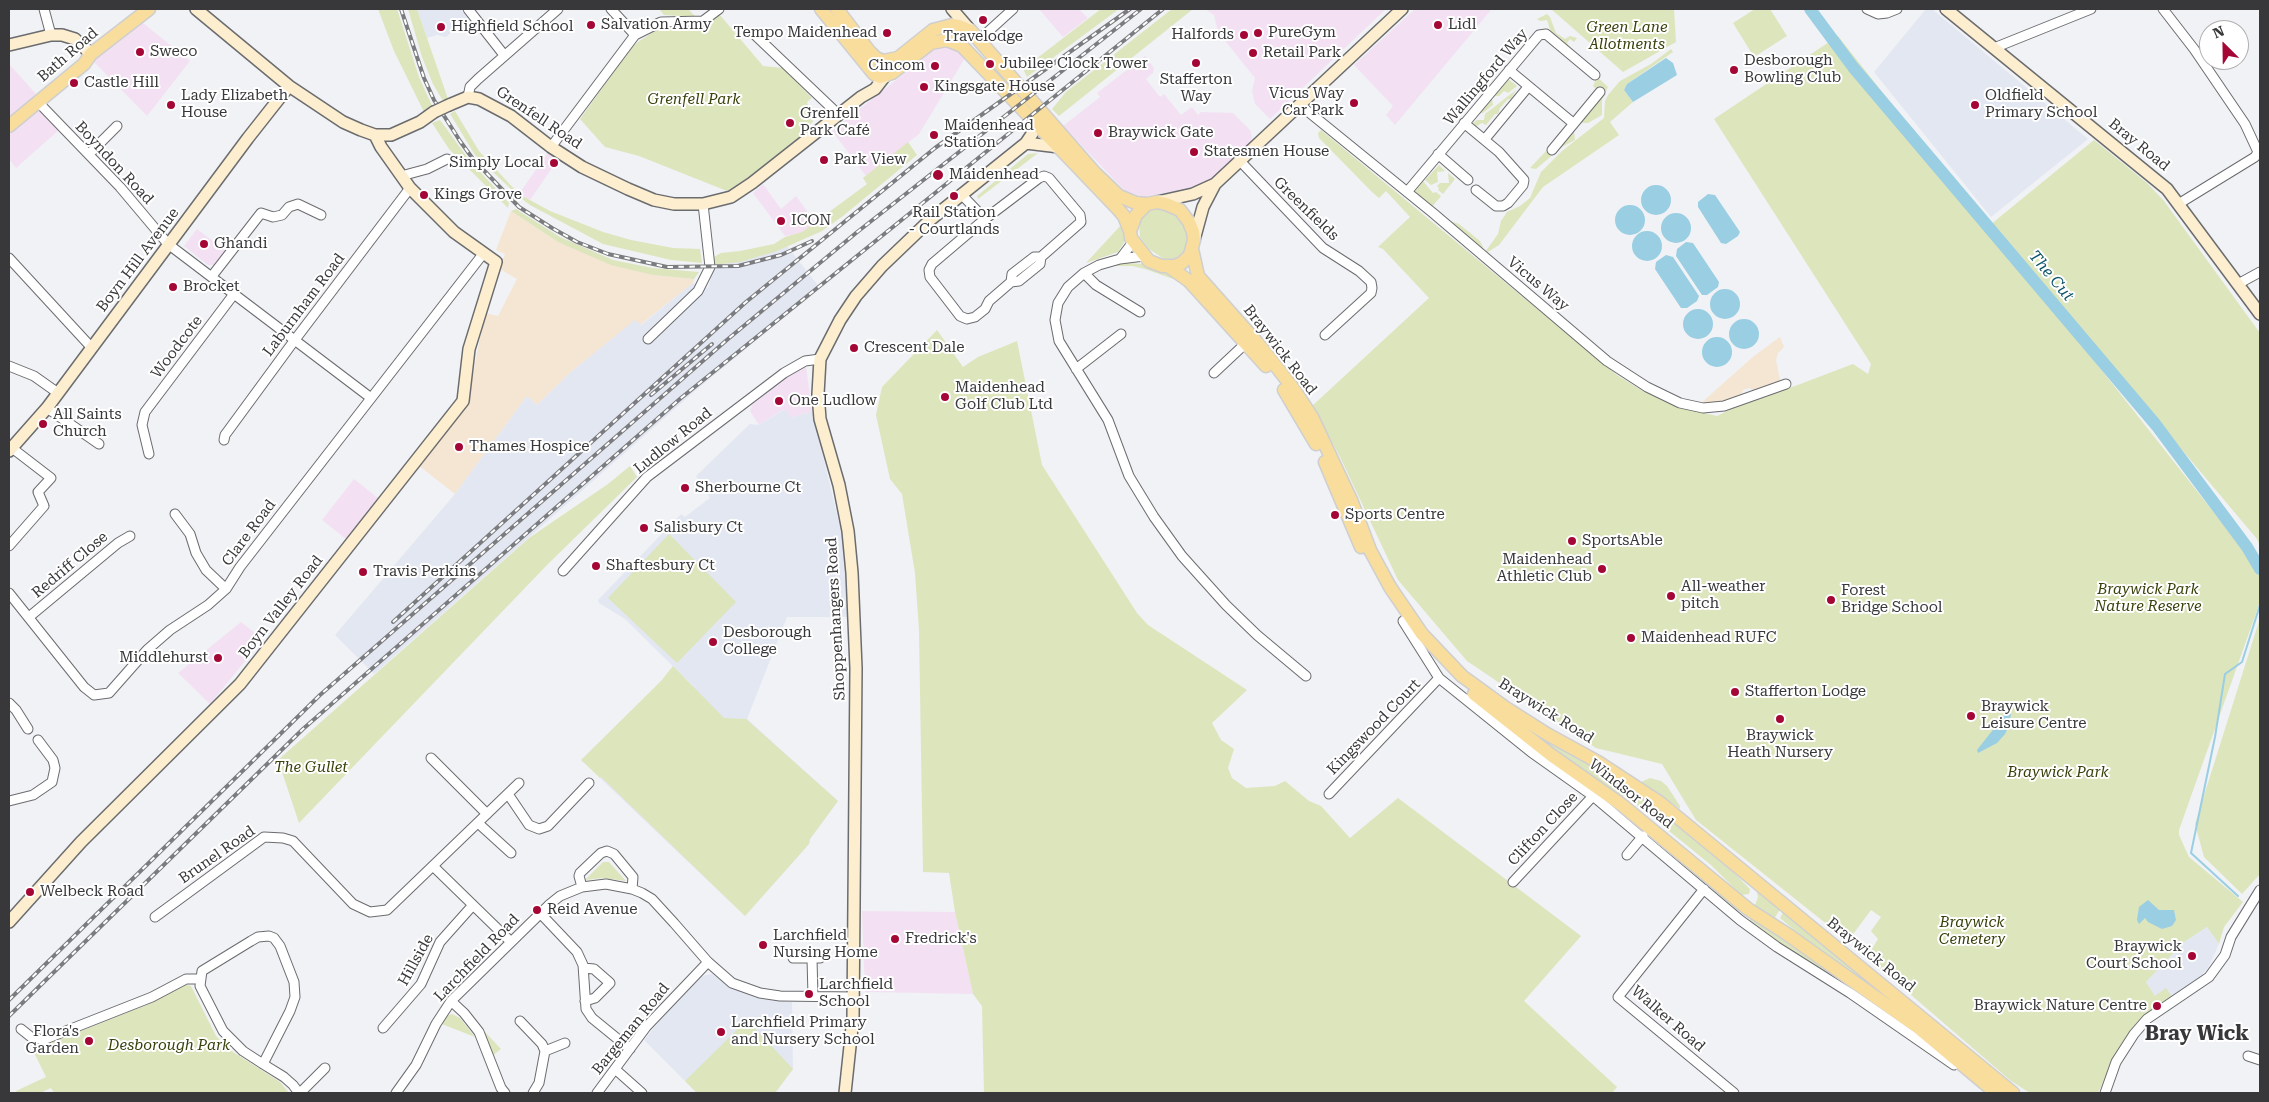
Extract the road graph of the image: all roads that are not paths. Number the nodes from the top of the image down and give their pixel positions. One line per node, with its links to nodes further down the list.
1 (44, 9): 18 (street)
2 (149, 9): 24 (main road, Bath Road)
3 (196, 9): 30 (street)
4 (468, 9): 25 (street)
5 (558, 9): 25 (street)
6 (611, 9): 19 (street)
7 (719, 9): 19 (street)
8 (821, 9): 28 (main road)
9 (836, 9): 26 (main road)
10 (952, 9): 21 (street)
11 (1013, 9): 21 (street)
12 (1402, 9): 35 (street)
13 (1867, 9): 14 (street)
14 (1896, 9)
15 (1946, 9): 23 (street, Bray Road)
16 (2091, 9): 23 (street)
17 (2163, 9): 61 (street)
18 (51, 35): 22 (street); 24 (street)
19 (635, 35): 46 (street)
20 (755, 35): 36 (street)
21 (976, 35): 26 (main road); 37 (main road)
22 (9, 45)
23 (1994, 48): 61 (street, Bray Road)
24 (91, 54): 34 (main road, Bath Road)
25 (504, 55): 33 (street)
26 (883, 61): 28 (street, Grenfell Road)
27 (1508, 70): 29 (street, Wallingford Way); 31 (street); 38 (street, Wallingford Way)
28 (879, 75): 36 (street, Grenfell Road); 37 (main road, Grenfell Road)
29 (1595, 75)
30 (289, 86): 43 (street); 66 (street, Boyn Hill Avenue)
31 (1528, 87): 39 (street); 44 (street)
32 (1600, 92): 39 (street)
33 (468, 97): 43 (street, bridge); 46 (street, Grenfell Road)
34 (38, 102): 40 (main road, Bath Road); 49 (street, Boyndon Road)
35 (1300, 105): 52 (street); 58 (street, Vicus Way)
36 (839, 115): 62 (street, Grenfell Road)
37 (1037, 117): 42 (main road); 45 (street); 60 (main road)
38 (1464, 122): 44 (street); 50 (street, Wallingford Way)
39 (1574, 123): 48 (street)
40 (9, 126)
41 (117, 126): 49 (street)
42 (1043, 132): 45 (street, Shoppenhangers Road); 47 (main road)
43 (375, 135): 53 (street)
44 (1485, 139): 57 (street)
45 (1029, 143): 47 (street); 59 (street, Shoppenhangers Road)
46 (551, 147): 62 (street, Grenfell Road)
47 (1059, 147): 65 (main road)
48 (1552, 150)
49 (89, 154): 66 (street, Boyndon Road)
50 (1438, 154): 54 (street); 58 (street, Wallingford Way)
51 (447, 159): 53 (street)
52 (1240, 161): 55 (street); 81 (street, Greenfields)
53 (401, 176): 56 (street)
54 (1468, 180)
55 (1215, 184): 60 (street); 67 (street)
56 (410, 188): 68 (street); 83 (street, Laburnham Road)
57 (1476, 190)
58 (1407, 192): 90 (street, Vicus Way)
59 (961, 194): 64 (street); 86 (street, Shoppenhangers Road)
60 (1152, 203): 65 (main road); 67 (main road)
61 (2180, 203): 76 (street, Bray Road)
62 (703, 204): 82 (street)
63 (321, 215): 75 (street)
64 (985, 219): 64 (street)
65 (1131, 236): 69 (main road); 71 (street)
66 (168, 244): 75 (street, Boyndon Road); 85 (street, Boyn Hill Avenue)
67 (1193, 245): 72 (main road); 164 (main road, Braywick Road)
68 (483, 254): 92 (street, Clare Road); 133 (street, Boyn Valley Road)
69 (1144, 256): 71 (street); 72 (main road)
70 (9, 258): 85 (street)
71 (1120, 258): 74 (street)
72 (1168, 266): 84 (main road, Braywick Road)
73 (2260, 272): 76 (street)
74 (1084, 273): 78 (street); 88 (street)
75 (212, 276): 77 (street, Boyndon Road)
76 (2238, 284): 79 (street, Bray Road)
77 (234, 294): 83 (street, Boyndon Road); 97 (street, Woodcote)
78 (1138, 309)
79 (2260, 314)
80 (1121, 334): 88 (street)
81 (1325, 335)
82 (648, 339)
83 (294, 341): 92 (street, Boyndon Road); 94 (street, Laburnham Road)
84 (1246, 343): 89 (street); 98 (main road, Braywick Road)
85 (91, 347): 91 (street, Boyn Hill Avenue)
86 (820, 359): 102 (street, Ludlow Road); 140 (street, Shoppenhangers Road)
87 (9, 366): 91 (street)
88 (1076, 369): 107 (street)
89 (1214, 372)
90 (1786, 384)
91 (58, 392): 93 (street, Boyn Hill Avenue)
92 (371, 398): 103 (street, Clare Road)
93 (47, 408): 95 (street); 96 (street, Boyn Hill Avenue)
94 (224, 440)
95 (99, 444)
96 (10, 449): 101 (street)
97 (149, 454)
98 (1322, 456): 106 (main road, Windsor Road)
99 (175, 514): 103 (street)
100 (130, 536): 105 (street, Redriff Close)
101 (9, 546)
102 (563, 571)
103 (226, 589): 105 (street, Clare Road)
104 (9, 593): 105 (street, Clare Road)
105 (29, 617)
106 (1403, 622): 108 (street); 163 (main road, Windsor Road)
107 (1306, 676)
108 (1439, 678): 116 (street, Kingswood Court); 117 (street)
109 (9, 703): 110 (street)
110 (28, 729)
111 (38, 740): 118 (street)
112 (431, 758): 119 (street)
113 (519, 783): 115 (street, Brunel Road)
114 (589, 783): 115 (street)
115 (508, 794): 119 (street, Brunel Road)
116 (1329, 794)
117 (1593, 796): 121 (street); 125 (street, Clifton Close)
118 (9, 801)
119 (487, 814): 120 (street, Brunel Road)
120 (478, 823): 122 (street); 124 (street, Brunel Road)
121 (1643, 836): 123 (street); 128 (street)
122 (511, 853)
123 (1627, 855)
124 (434, 867): 130 (street); 132 (street, Brunel Road)
125 (1513, 881)
126 (582, 887): 127 (street, Larchfield Road); 127 (street); 131 (street, Larchfield Road)
127 (632, 889): 136 (street, Larchfield Road)
128 (1704, 889): 162 (street, Walker Road); 163 (street)
129 (2260, 890): 165 (street)
130 (473, 905): 134 (street); 144 (street, Hillside)
131 (540, 913): 134 (street, Larchfield Road); 137 (street)
132 (155, 917)
133 (9, 922)
134 (511, 942): 141 (street, Larchfield Road)
135 (793, 958): 139 (street)
136 (708, 962): 139 (street, Larchfield Road); 147 (street, Bargeman Road)
137 (584, 968): 142 (street); 142 (street)
138 (200, 979): 145 (street); 151 (street); 151 (street)
139 (813, 996): 140 (street, Larchfield Road)
140 (852, 997): 161 (street, Shoppenhangers Road)
141 (451, 1001): 154 (street); 156 (street, Larchfield Road)
142 (585, 1001): 147 (street)
143 (520, 1021): 148 (street)
144 (383, 1028)
145 (21, 1029)
146 (565, 1043): 148 (street)
147 (630, 1049): 153 (street, Bargeman Road)
148 (546, 1052): 158 (street)
149 (2248, 1056): 150 (street)
150 (2260, 1060)
151 (263, 1064): 155 (street)
152 (325, 1068): 155 (street)
153 (614, 1069): 159 (street, Bargeman Road); 160 (street)
154 (503, 1091): 157 (street)
155 (299, 1093)
156 (396, 1093)
157 (492, 1093)
158 (533, 1093)
159 (597, 1093)
160 (642, 1093)
161 (845, 1093)
162 (1734, 1093)
163 (1996, 1093)
164 (2013, 1093)
165 (2106, 1093)

